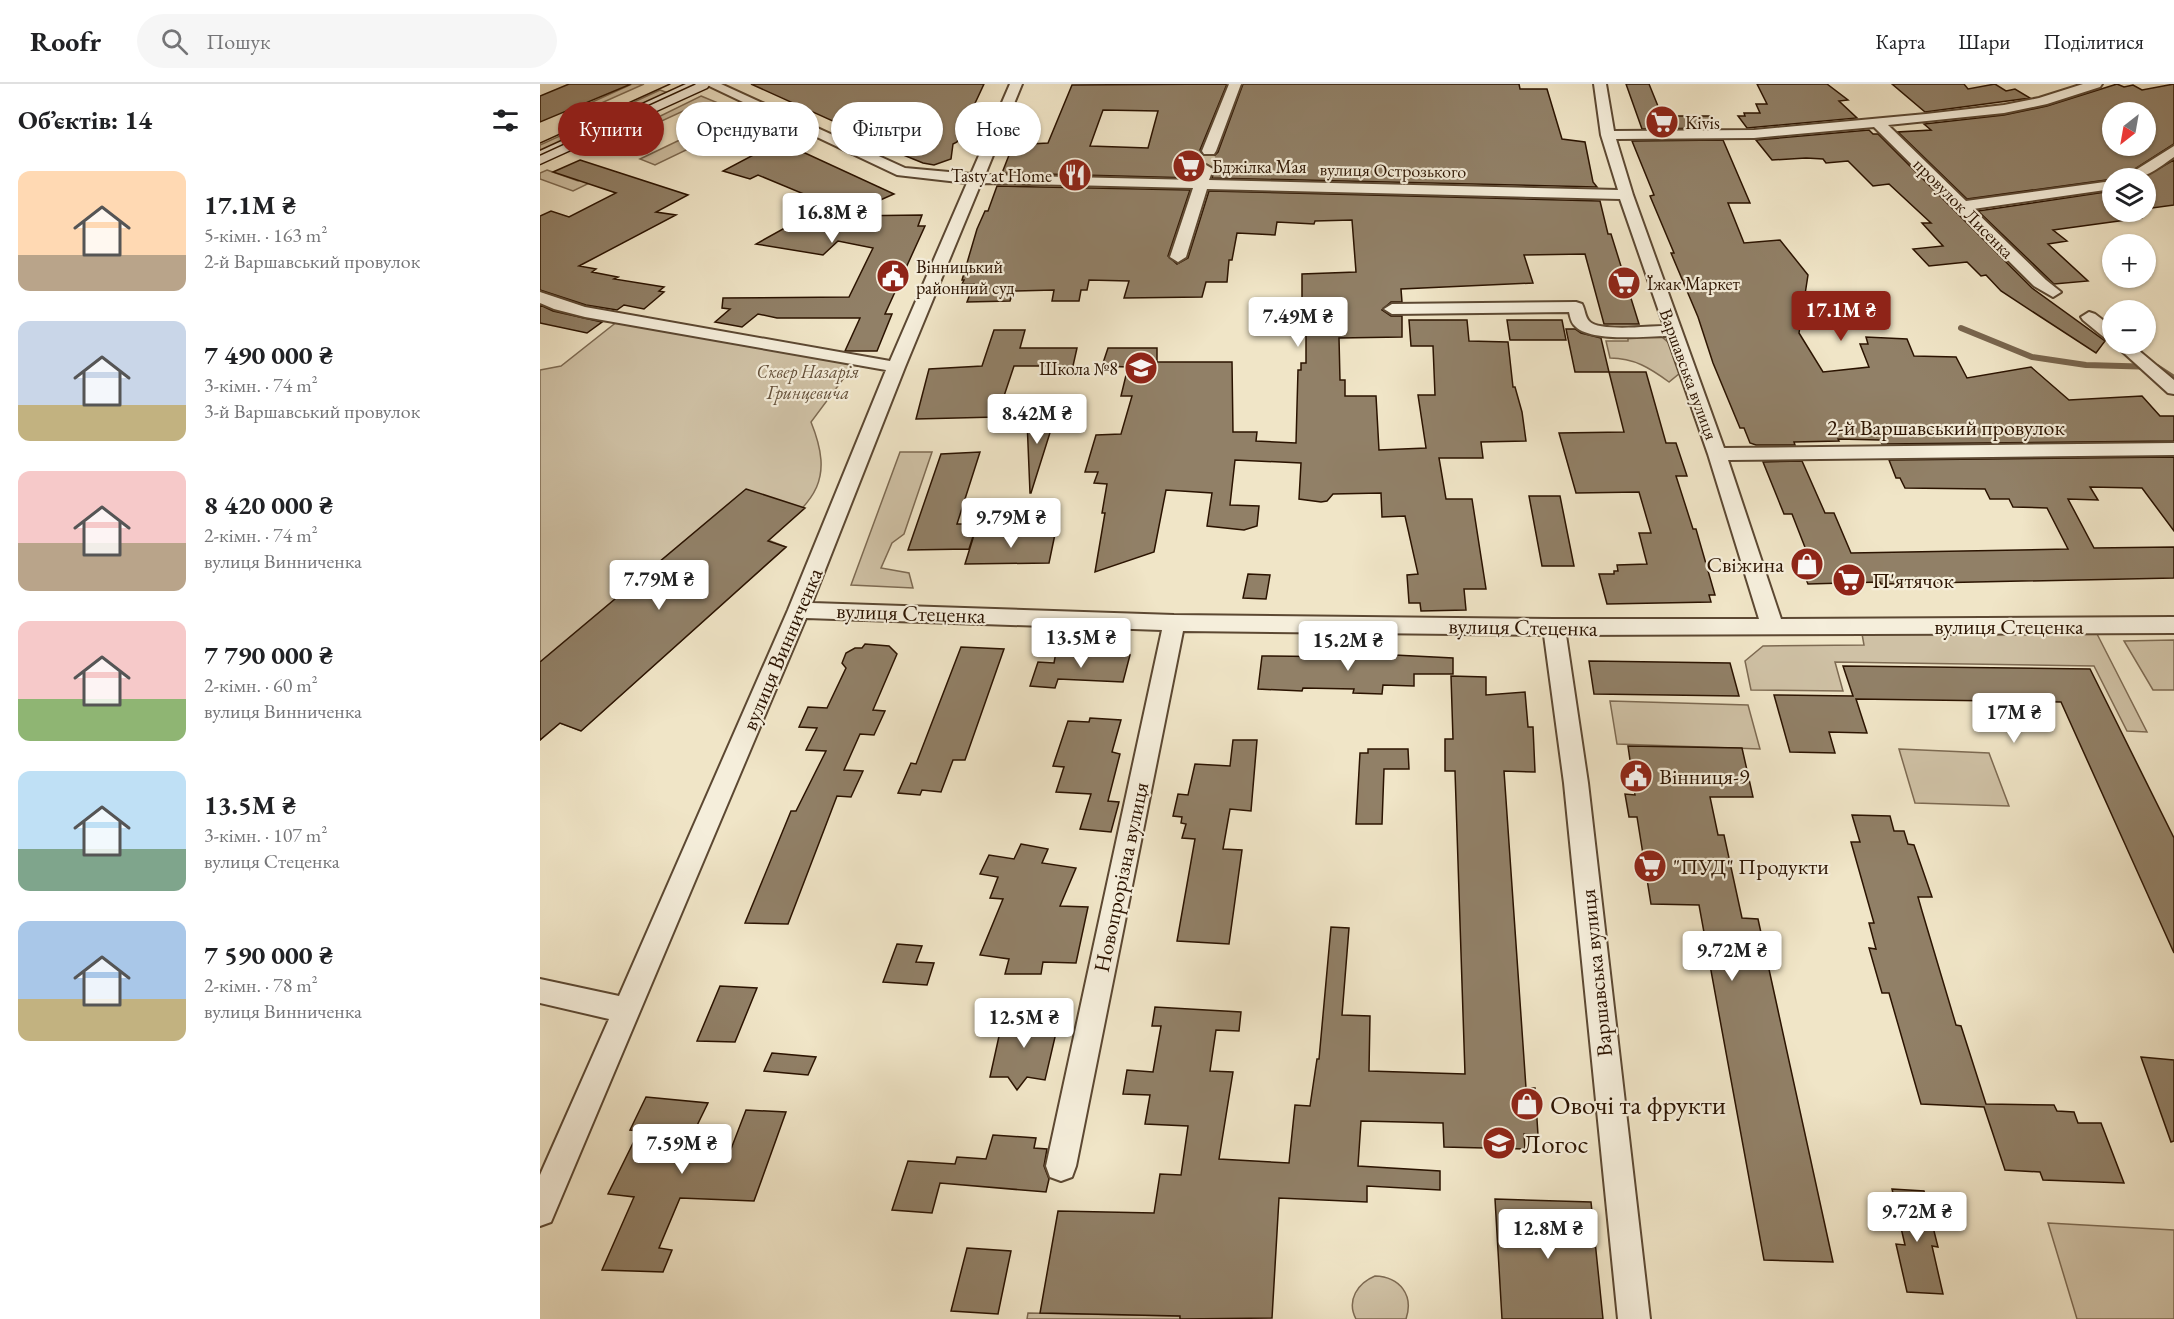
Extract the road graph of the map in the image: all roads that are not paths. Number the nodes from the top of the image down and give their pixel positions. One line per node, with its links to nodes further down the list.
1 (663, 84): 10 (main road)
2 (701, 84): 13 (main road)
3 (711, 84): 16 (street, вулиця Острозького)
4 (1016, 84): 17 (street, вулиця Винниченка)
5 (1235, 84): 12 (street)
6 (1600, 84): 9 (street, Варшавська вулиця)
7 (2096, 84): 8 (street)
8 (1877, 122): 9 (street); 22 (street, провулок Лисенка)
9 (1608, 135): 20 (street, Варшавська вулиця)
10 (540, 139)
11 (2174, 150): 14 (street)
12 (1209, 151)
13 (540, 158)
14 (2150, 168)
15 (1206, 169): 18 (street)
16 (902, 172): 17 (street, вулиця Острозького); 21 (street)
17 (974, 178): 18 (street, вулиця Острозького); 21 (street, вулиця Винниченка)
18 (1203, 184): 20 (street, вулиця Острозького); 23 (street)
19 (2102, 186): 22 (street)
20 (1626, 195): 29 (street, Варшавська вулиця)
21 (956, 198): 31 (street, вулиця Винниченка)
22 (1964, 206): 24 (street, провулок Лисенка)
23 (1178, 257)
24 (2053, 292)
25 (540, 297): 31 (street)
26 (1392, 309): 29 (street)
27 (2090, 317): 28 (street)
28 (2102, 327)
29 (1674, 332): 34 (street, Варшавська вулиця)
30 (2134, 354): 32 (street)
31 (896, 367): 35 (street, вулиця Винниченка)
32 (2174, 389)
33 (2174, 449): 34 (street, 2-й Варшавський провулок)
34 (1717, 454): 39 (street, Варшавська вулиця)
35 (800, 610): 36 (street, вулиця Стеценка); 41 (street, вулиця Винниченка)
36 (1174, 623): 38 (street, вулиця Стеценка); 42 (street, Новопрорізна вулиця)
37 (2174, 626): 39 (street, вулиця Стеценка)
38 (1554, 627): 39 (street, вулиця Стеценка); 44 (street, Варшавська вулиця)
39 (1773, 628)
40 (540, 991): 41 (street)
41 (627, 1010): 43 (street, вулиця Винниченка)
42 (1060, 1166)
43 (540, 1211)
44 (1634, 1319)

